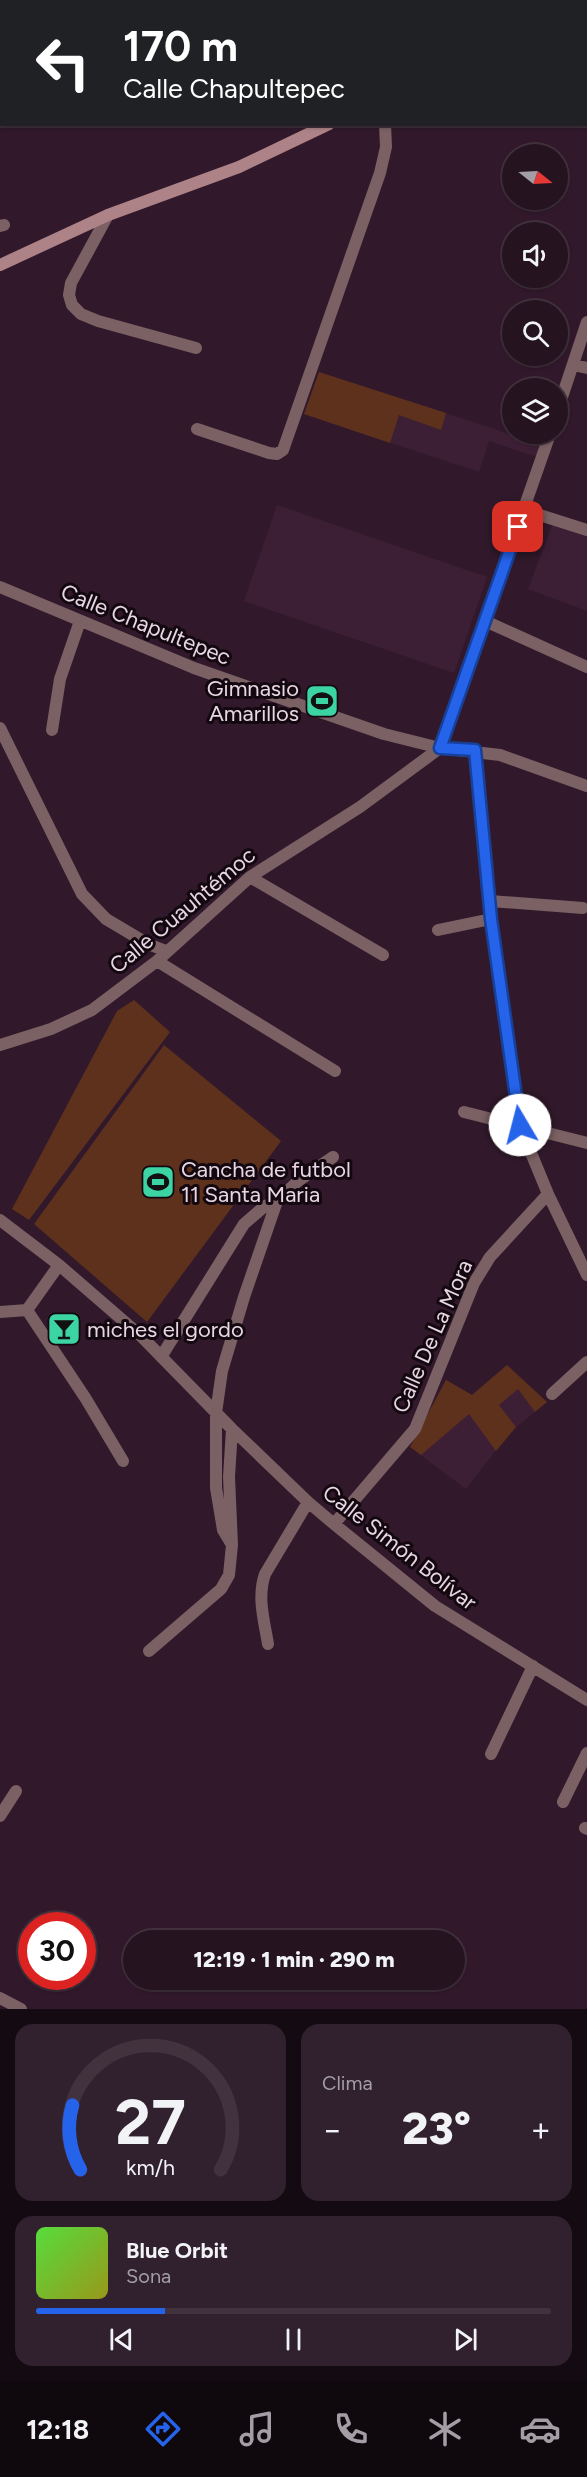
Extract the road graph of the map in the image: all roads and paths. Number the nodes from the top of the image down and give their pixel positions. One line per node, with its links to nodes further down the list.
1 (325, 126): 3 (main road)
2 (385, 126): 10 (street)
3 (108, 215): 4 (main road); 6 (street)
4 (0, 265)
5 (587, 322): 7 (street)
6 (196, 348)
7 (573, 364): 8 (street); 9 (street)
8 (587, 369)
9 (568, 379)
10 (197, 429)
11 (547, 444): 12 (street)
12 (524, 510): 13 (street); 16 (street)
13 (587, 530)
14 (0, 587): 15 (street, Calle Chapultepec)
15 (80, 621): 19 (street); 20 (street, Calle Chapultepec)
16 (485, 621): 17 (street); 20 (street)
17 (587, 667)
18 (0, 728): 28 (street)
19 (52, 730)
20 (440, 748): 21 (street, Calle Chapultepec); 23 (street, Calle Cuauhtémoc)
21 (475, 750): 22 (street, Calle Chapultepec); 24 (street)
22 (587, 786)
23 (249, 877): 28 (street, Calle Cuauhtémoc); 29 (street)
24 (490, 900): 25 (street); 26 (street)
25 (583, 908)
26 (491, 919): 27 (street); 34 (street)
27 (438, 930)
28 (166, 951): 30 (street, Calle Cuauhtémoc)
29 (383, 955)
30 (157, 961): 31 (street, Calle Cuauhtémoc); 32 (street)
31 (0, 1045)
32 (335, 1071)
33 (464, 1112): 34 (street)
34 (520, 1125): 35 (street); 37 (street)
35 (587, 1143)
36 (333, 1157): 38 (street)
37 (548, 1194): 41 (street); 51 (street, Calle De La Mora)
38 (277, 1201): 44 (street); 47 (street)
39 (0, 1220): 40 (street, Calle Simón Bolívar)
40 (59, 1264): 42 (street); 44 (street, Calle Simón Bolívar)
41 (587, 1275)
42 (27, 1310): 43 (street); 49 (street)
43 (0, 1312)
44 (161, 1357): 47 (street, Calle Simón Bolívar)
45 (587, 1362): 46 (street)
46 (552, 1394)
47 (216, 1413): 48 (street, Calle Simón Bolívar); 52 (street)
48 (232, 1429): 50 (street, Calle Simón Bolívar); 52 (street)
49 (123, 1461)
50 (308, 1502): 51 (street, Calle Simón Bolívar); 53 (street)
51 (334, 1524): 55 (street, Calle Simón Bolívar)
52 (232, 1545): 54 (street)
53 (268, 1644)
54 (149, 1651)
55 (532, 1666): 56 (street, Calle Simón Bolívar); 58 (street)
56 (587, 1700)
57 (587, 1753): 60 (street)
58 (491, 1754)
59 (16, 1791): 61 (street)
60 (563, 1802)
61 (0, 1816)
62 (0, 1998): 63 (street)
63 (21, 2009)

